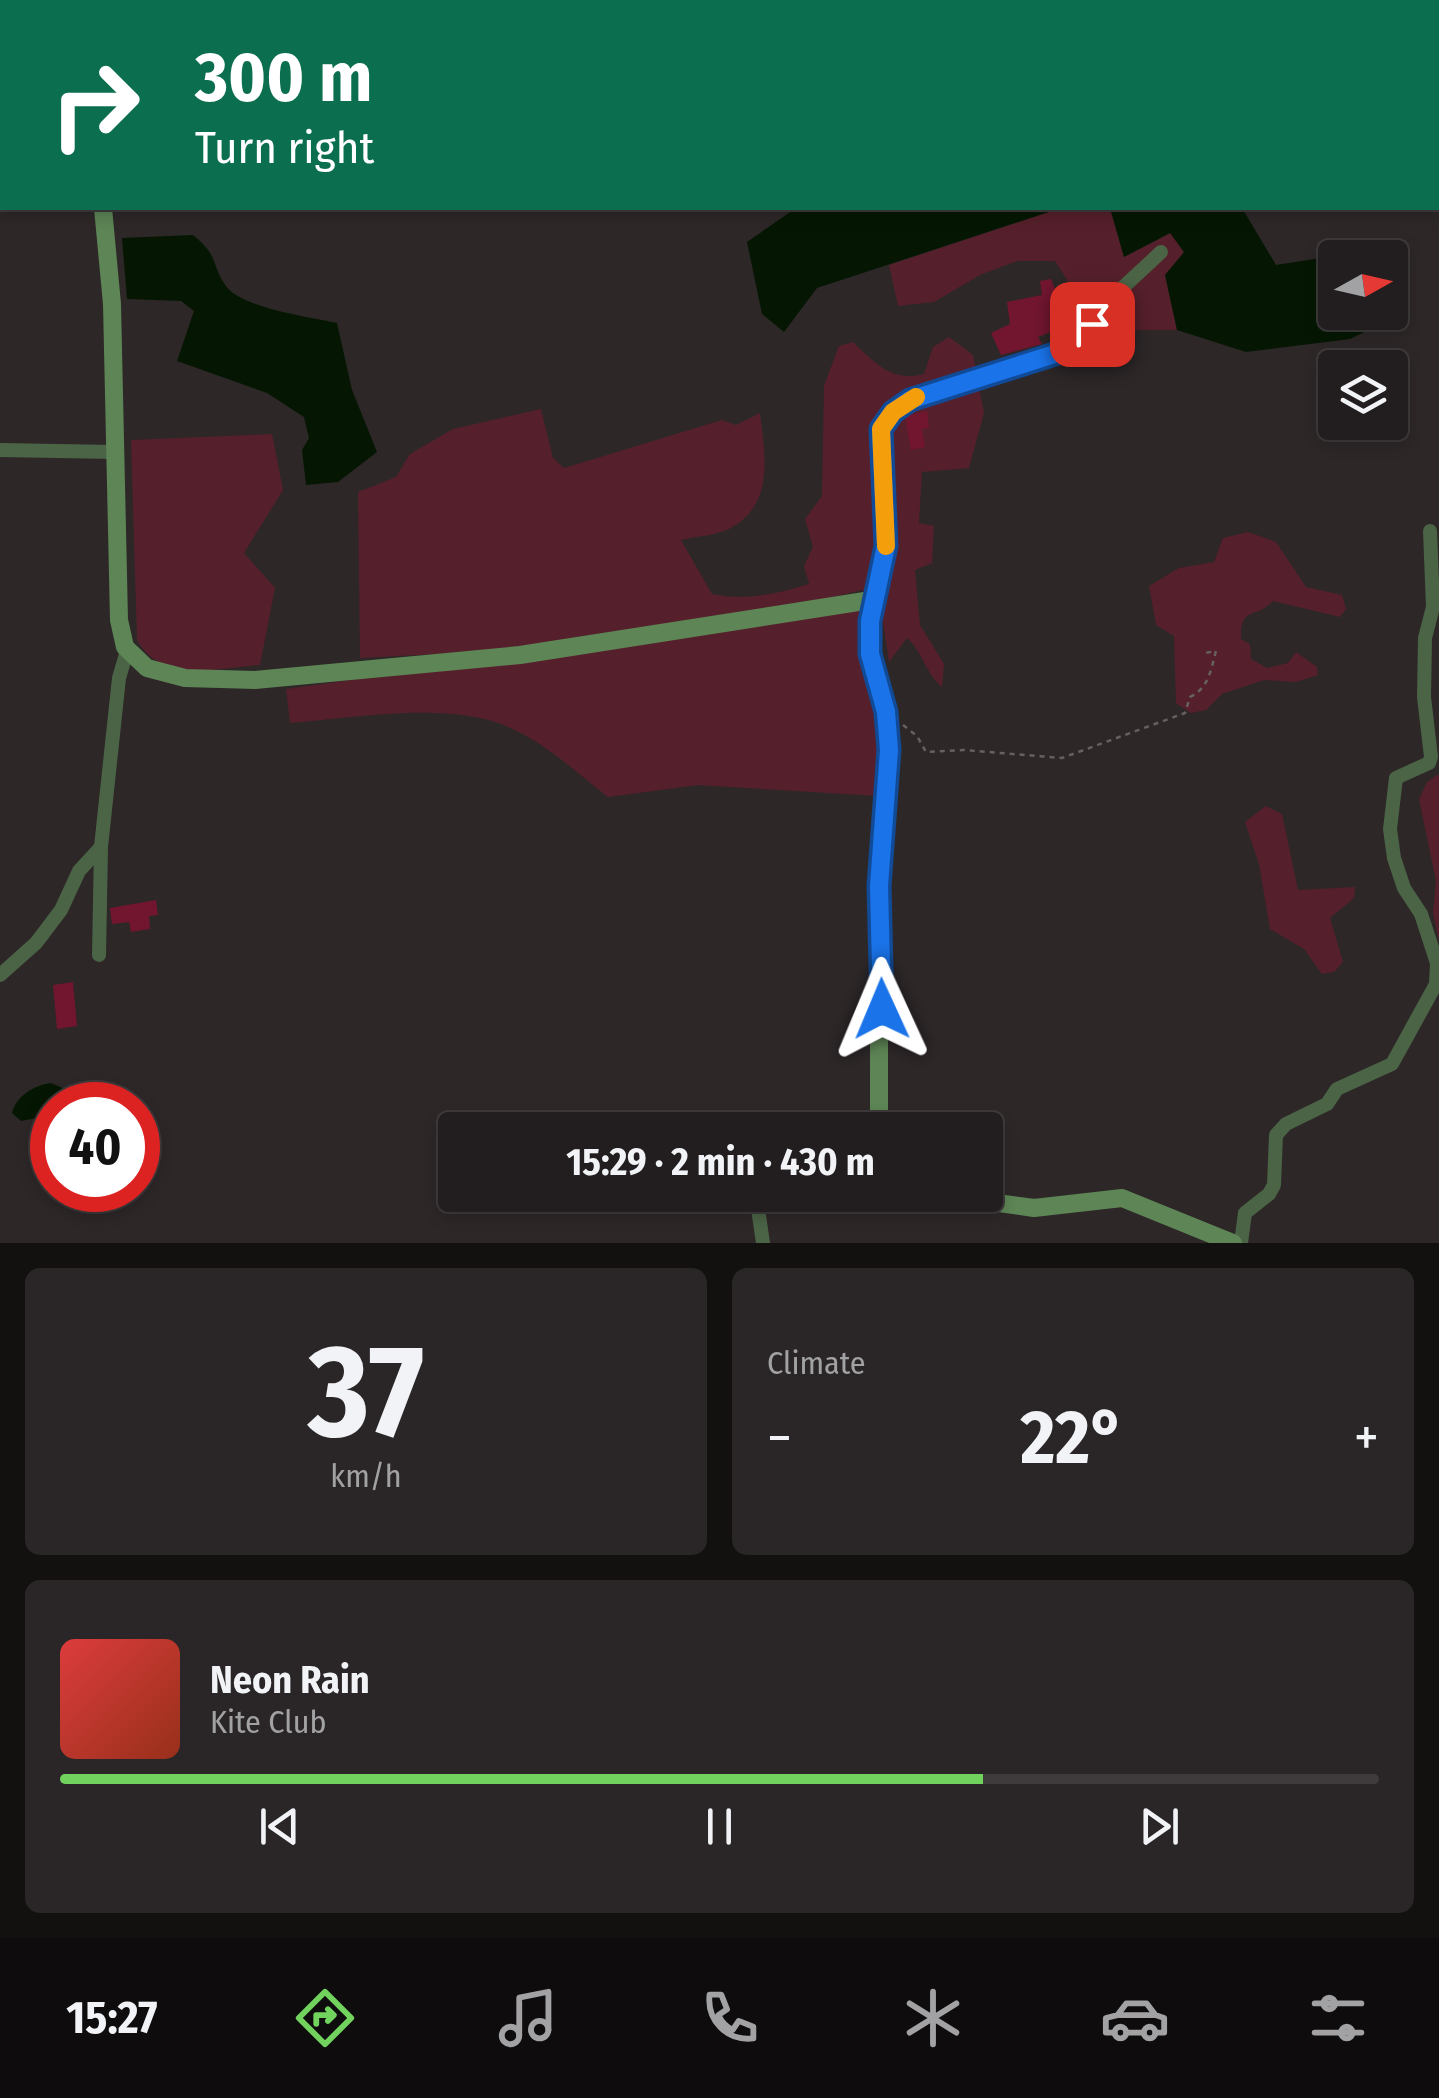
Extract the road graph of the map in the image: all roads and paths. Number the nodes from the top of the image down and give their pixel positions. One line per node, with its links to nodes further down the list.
1 (103, 210): 4 (street)
2 (1161, 252): 6 (street)
3 (0, 450): 4 (street)
4 (115, 452): 7 (street)
5 (1430, 531): 18 (street)
6 (872, 600): 7 (street); 9 (street)
7 (127, 651): 10 (street)
8 (1205, 653): 9 (path)
9 (886, 712): 13 (street)
10 (101, 846): 11 (street); 12 (street)
11 (99, 955)
12 (0, 974)
13 (879, 1112)
14 (1003, 1204): 17 (street)
15 (758, 1212): 16 (street)
16 (763, 1243)
17 (1233, 1243)
18 (1241, 1243)

